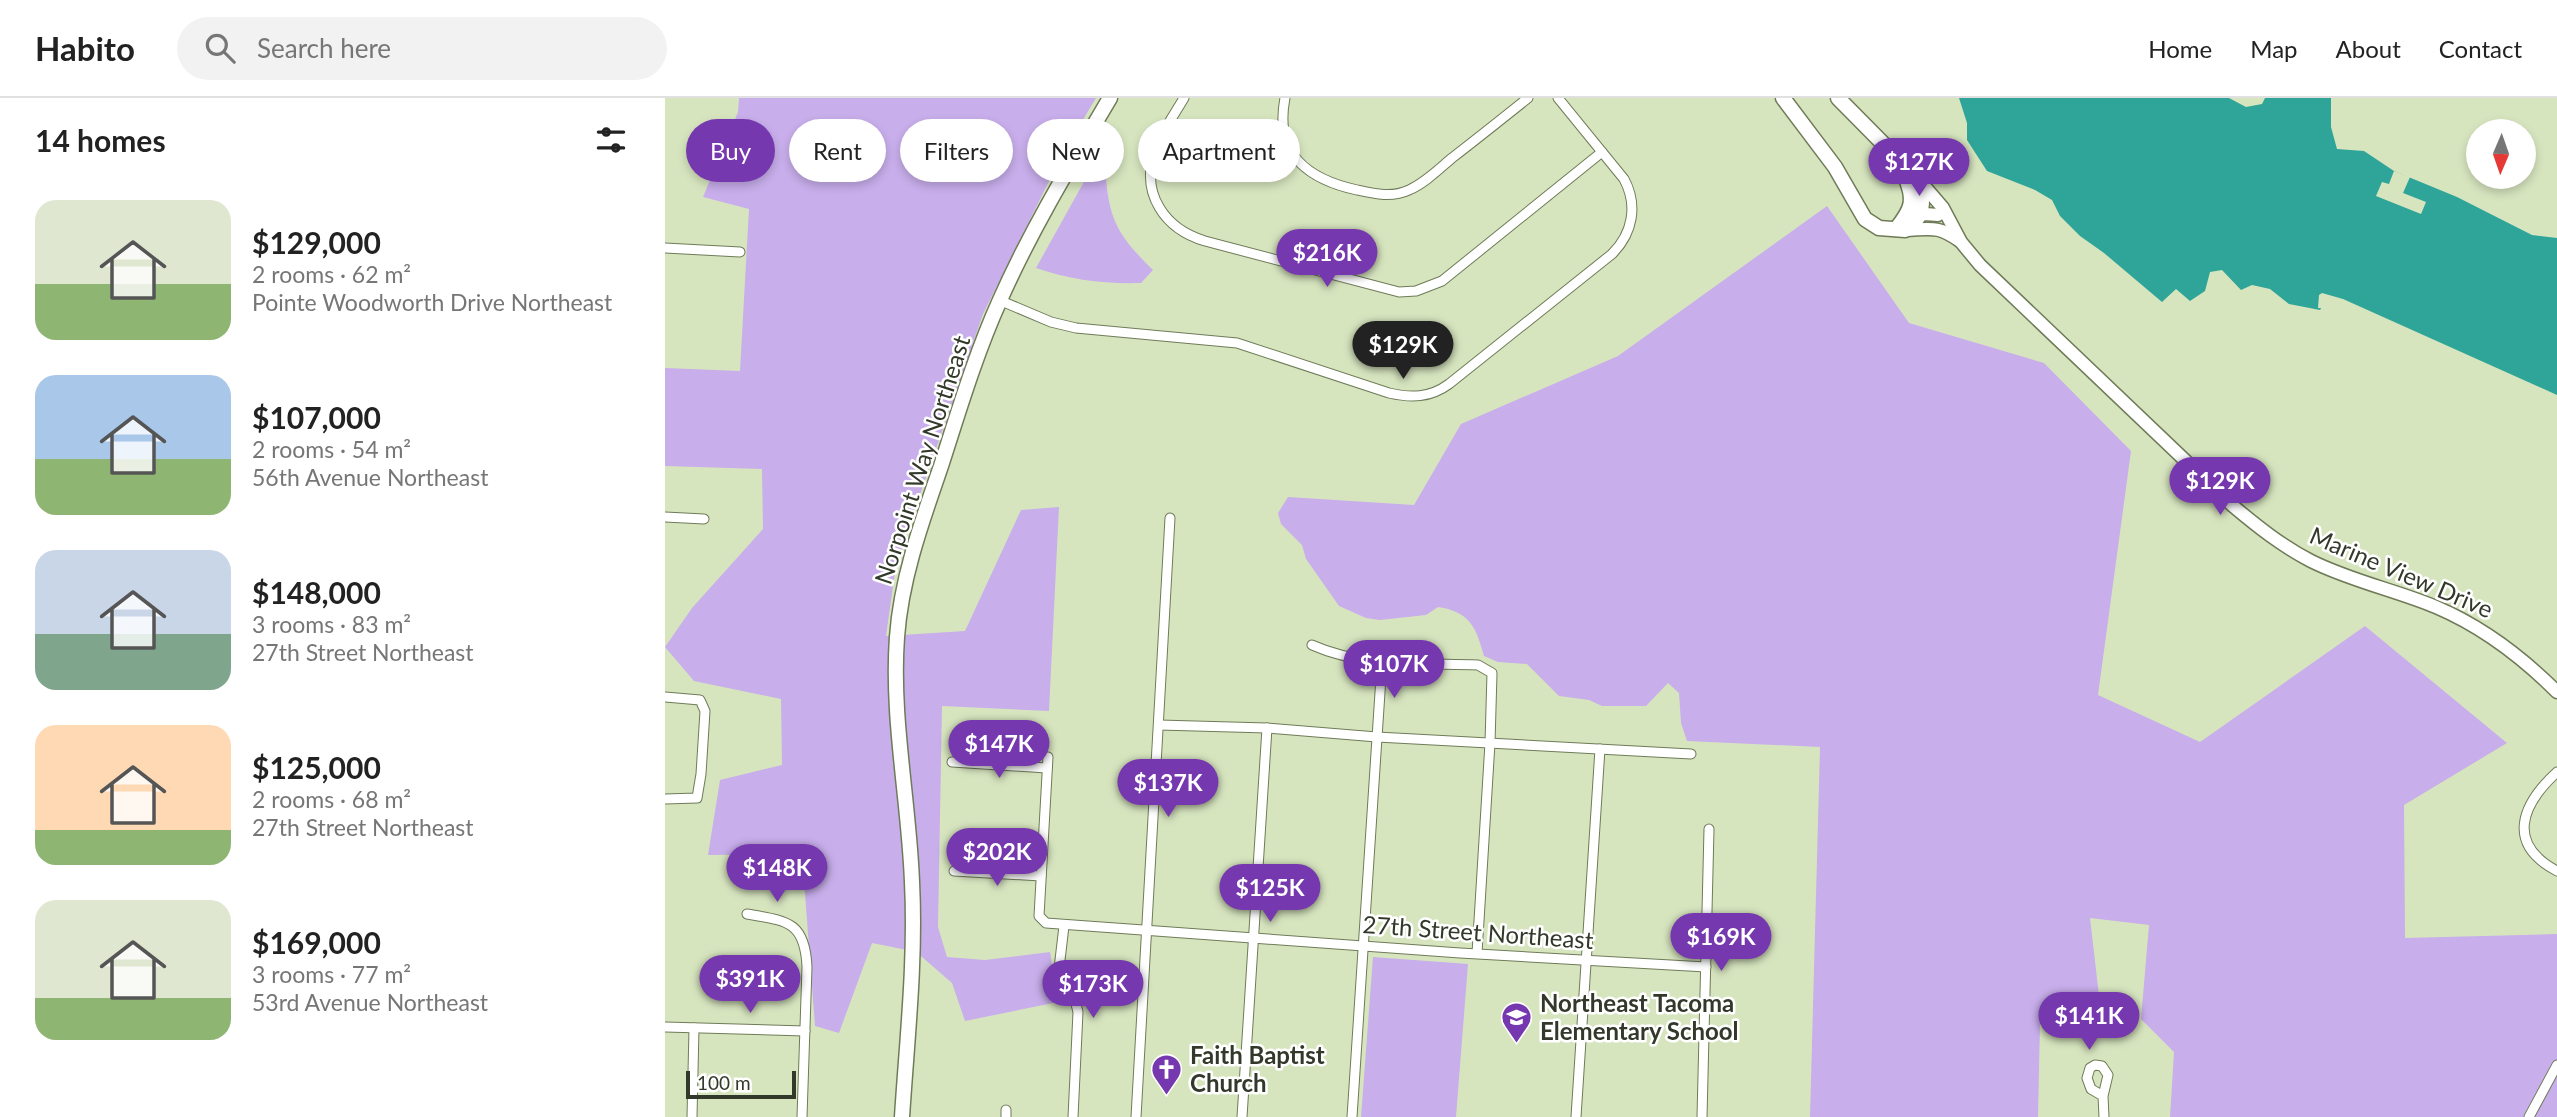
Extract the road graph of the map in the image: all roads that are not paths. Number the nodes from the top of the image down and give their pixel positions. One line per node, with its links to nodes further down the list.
1 (1110, 98): 17 (main road, Norpoint Way Northeast)
2 (1184, 98): 9 (street)
3 (1285, 98): 4 (street)
4 (1528, 98)
5 (1558, 98): 9 (street)
6 (1783, 98): 13 (main road)
7 (1825, 98): 10 (main road, Marine View Drive)
8 (1838, 98): 10 (main road, Marine View Drive)
9 (1602, 152): 17 (street)
10 (1915, 183): 11 (main road); 12 (main road, Marine View Drive); 13 (main road); 14 (main road, Marine View Drive)
11 (1920, 215): 12 (main road); 13 (main road)
12 (1938, 215): 14 (main road, Marine View Drive)
13 (1901, 227): 14 (main road)
14 (1959, 238): 23 (main road, Marine View Drive)
15 (665, 248): 16 (street)
16 (740, 252)
17 (999, 300): 55 (main road, Norpoint Way Northeast)
18 (665, 517): 20 (street)
19 (1170, 518): 25 (street)
20 (704, 519)
21 (1313, 645): 22 (street)
22 (1382, 662): 27 (street); 28 (street)
23 (2557, 692)
24 (665, 697): 35 (street)
25 (1159, 725): 26 (street); 42 (street)
26 (1267, 728): 27 (street); 43 (street)
27 (1377, 737): 28 (street); 44 (street)
28 (1490, 743): 29 (street); 45 (street)
29 (1600, 749): 30 (street); 46 (street)
30 (1691, 754)
31 (1048, 757): 33 (street)
32 (952, 762): 33 (street)
33 (1047, 768): 39 (street)
34 (2557, 772): 38 (street)
35 (665, 799)
36 (1709, 829): 47 (street)
37 (954, 871): 39 (street)
38 (2557, 871)
39 (1041, 876): 41 (street, 27th Street Northeast)
40 (747, 914): 50 (street)
41 (1064, 926): 42 (street, 27th Street Northeast); 56 (street)
42 (1145, 930): 43 (street, 27th Street Northeast); 57 (street)
43 (1254, 938): 44 (street, 27th Street Northeast); 58 (street)
44 (1365, 946): 45 (street, 27th Street Northeast); 59 (street)
45 (1477, 953): 46 (street, 27th Street Northeast)
46 (1587, 959): 47 (street, 27th Street Northeast); 60 (street)
47 (1706, 967): 61 (street)
48 (665, 1027): 49 (street)
49 (694, 1028): 50 (street); 53 (street)
50 (805, 1031): 54 (street)
51 (2557, 1065): 63 (street)
52 (2103, 1096): 62 (street)
53 (692, 1117)
54 (802, 1117)
55 (902, 1117)
56 (1073, 1117)
57 (1136, 1117)
58 (1242, 1117)
59 (1352, 1117)
60 (1576, 1117)
61 (1702, 1117)
62 (2104, 1117)
63 (2529, 1117)

